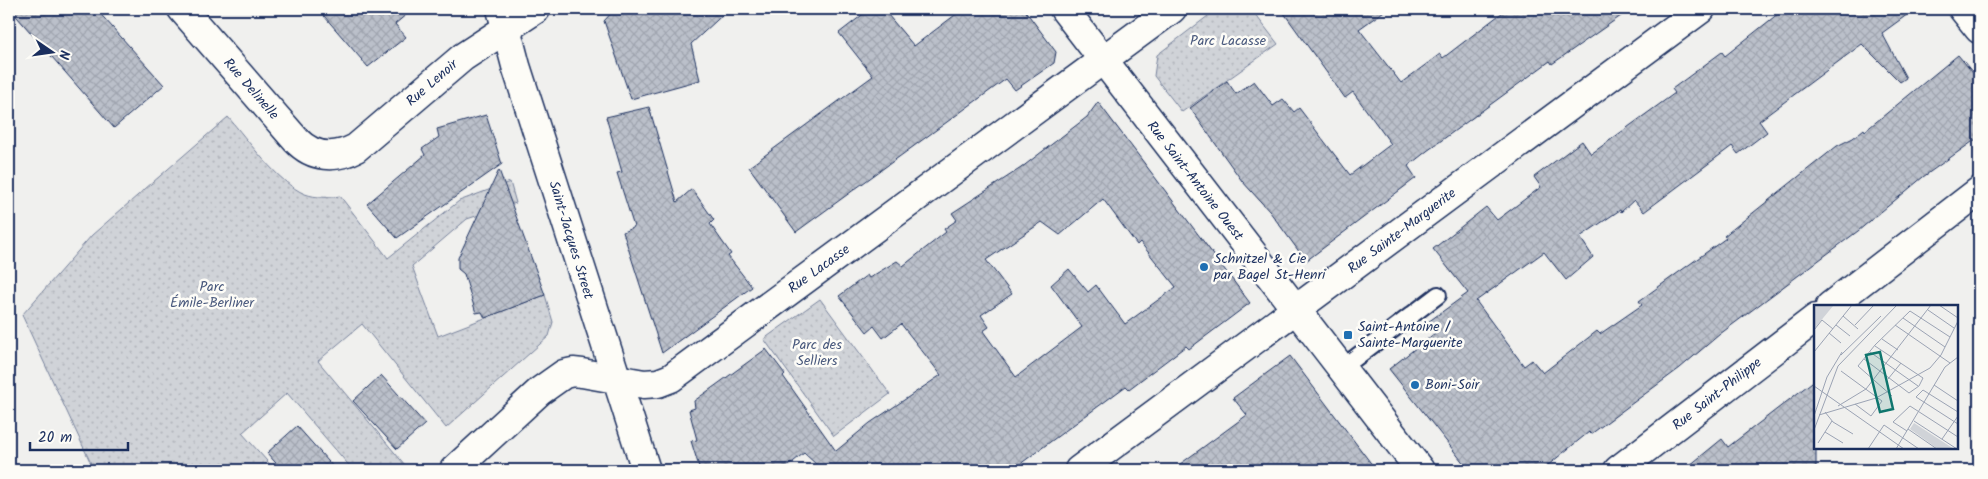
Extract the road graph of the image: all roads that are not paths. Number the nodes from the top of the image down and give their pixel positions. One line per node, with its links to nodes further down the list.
1 (182, 9): 10 (street, Rue Delinelle)
2 (536, 9): 7 (street, Rue Lenoir)
3 (1064, 9): 9 (street, Rue Saint-Antoine Ouest)
4 (1172, 9): 9 (street, Rue Lacasse)
5 (1700, 9): 14 (street, Rue Sainte-Marguerite)
6 (1963, 9): 8 (street)
7 (503, 19): 10 (street, Rue Lenoir); 17 (street, Saint-Jacques Street)
8 (1979, 30)
9 (1102, 61): 14 (street, Rue Saint-Antoine Ouest); 17 (street, Rue Lacasse)
10 (330, 156)
11 (1979, 191): 13 (street)
12 (1438, 295): 16 (lane)
13 (1831, 305)
14 (1296, 310): 16 (street, Rue Saint-Antoine Ouest); 20 (street, Rue Sainte-Marguerite)
15 (1814, 320): 22 (street, Rue Saint-Philippe)
16 (1342, 368): 21 (street, Rue Saint-Antoine Ouest)
17 (616, 380): 18 (street, Rue Lacasse); 19 (street, Saint-Jacques Street)
18 (454, 470)
19 (646, 470)
20 (1079, 470)
21 (1420, 470)
22 (1618, 470)

